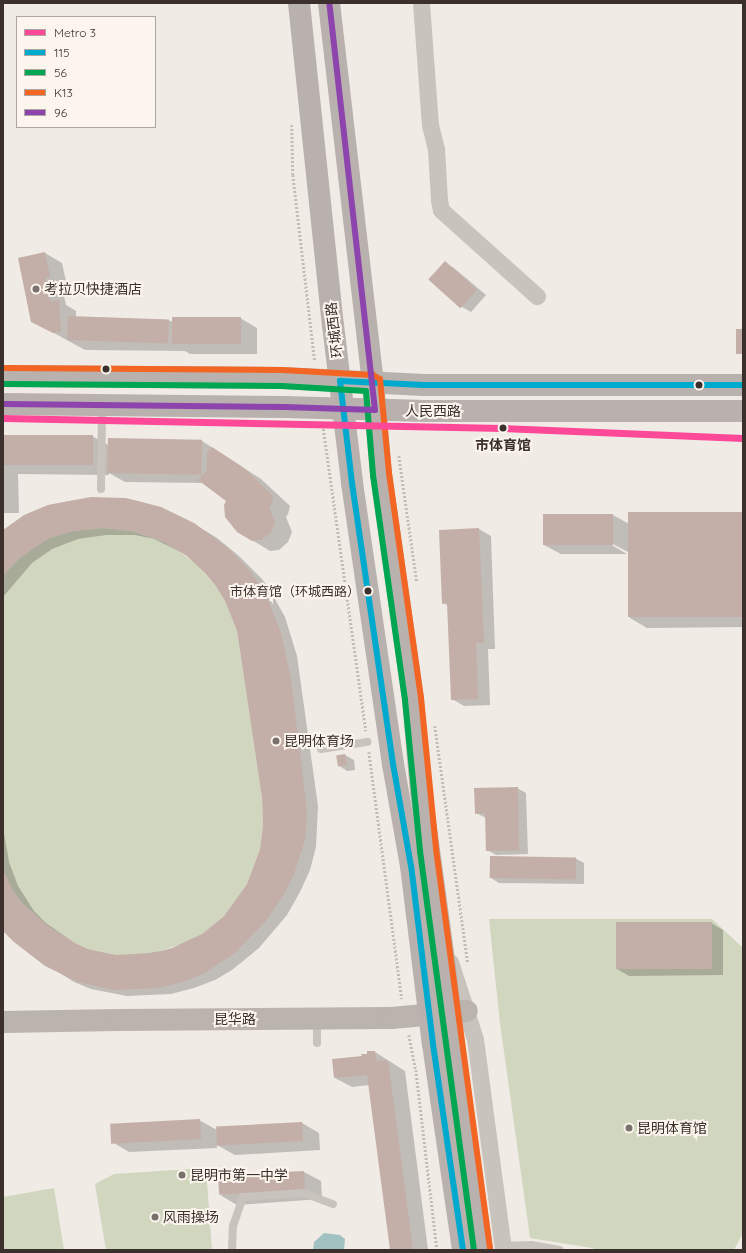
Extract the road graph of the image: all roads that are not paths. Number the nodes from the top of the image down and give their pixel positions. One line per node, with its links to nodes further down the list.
1 (299, 3): 6 (main road, 环城西路)
2 (329, 3): 7 (main road, 环城西路)
3 (421, 3): 4 (street)
4 (537, 296)
5 (3, 376): 6 (main road, 人民西路)
6 (340, 382): 7 (main road, 人民西路); 11 (main road, 环城西路)
7 (372, 383): 8 (main road, 人民西路); 12 (main road, 环城西路)
8 (743, 385)
9 (3, 404): 10 (main road, 人民西路)
10 (102, 405): 11 (main road, 人民西路); 14 (lane)
11 (344, 409): 12 (main road, 人民西路); 17 (main road, 环城西路)
12 (375, 410): 13 (main road, 人民西路); 17 (main road, 环城西路)
13 (743, 411)
14 (101, 490)
15 (367, 742): 16 (lane)
16 (321, 748)
17 (449, 1013): 18 (street, 昆华路); 22 (street); 24 (main road, 环城西路); 25 (main road, 环城西路)
18 (317, 1018): 19 (street, 昆华路); 20 (lane)
19 (3, 1022)
20 (317, 1043)
21 (333, 1204): 23 (lane)
22 (504, 1248): 26 (lane)
23 (232, 1250)
24 (463, 1250)
25 (482, 1250)
26 (560, 1250)

